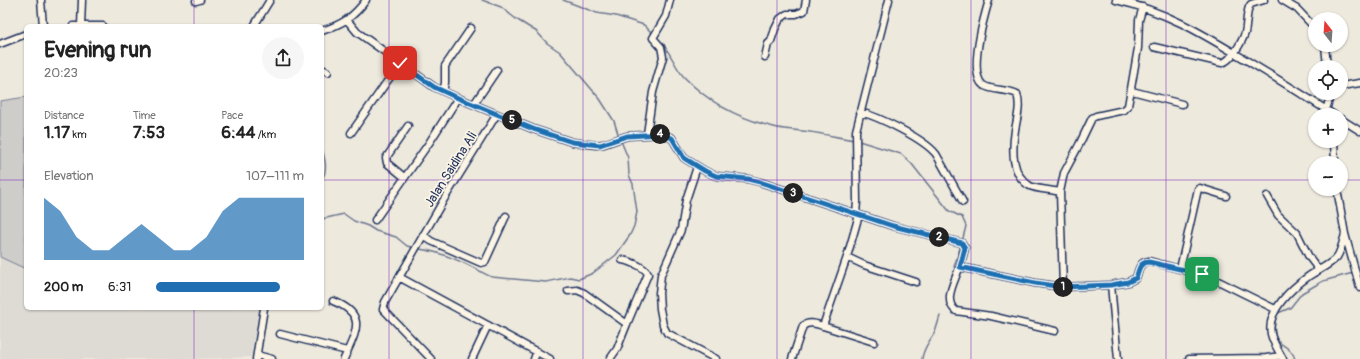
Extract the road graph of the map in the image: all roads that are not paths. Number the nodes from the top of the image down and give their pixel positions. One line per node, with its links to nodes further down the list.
1 (42, 0): 15 (street)
2 (82, 0): 16 (street)
3 (270, 0): 17 (street)
4 (366, 0): 13 (street)
5 (670, 0): 41 (street)
6 (806, 0): 24 (street)
7 (889, 0): 35 (street)
8 (989, 0): 44 (street)
9 (1116, 0): 12 (street)
10 (1264, 0): 23 (street)
11 (1282, 0): 14 (street)
12 (1143, 7): 23 (street); 30 (street)
13 (348, 20): 19 (street); 25 (street)
14 (1308, 21)
15 (43, 24)
16 (81, 24)
17 (255, 24)
18 (471, 28): 29 (street)
19 (324, 30)
20 (24, 35): 21 (street)
21 (0, 44)
22 (1154, 47): 23 (street)
23 (1234, 53): 34 (street)
24 (764, 57)
25 (400, 63): 29 (street); 40 (street)
26 (497, 70): 32 (street)
27 (1360, 83): 28 (street)
28 (1348, 85)
29 (443, 91): 31 (street)
30 (1132, 91): 33 (street); 44 (street)
31 (458, 98): 32 (street); 43 (street)
32 (474, 104): 36 (street)
33 (1182, 104)
34 (1323, 108)
35 (860, 112): 48 (street); 49 (street)
36 (497, 114): 41 (street); 53 (street, Jalan Saidina Ali)
37 (1348, 123): 39 (street)
38 (408, 126): 43 (street)
39 (1360, 131)
40 (351, 133)
41 (647, 134): 42 (street)
42 (697, 166): 49 (street); 85 (street)
43 (404, 177): 51 (street)
44 (1060, 192): 63 (street)
45 (1226, 196): 57 (street)
46 (1267, 196): 58 (street)
47 (1338, 196): 52 (street)
48 (963, 202)
49 (857, 215): 54 (street); 56 (street)
50 (506, 216): 53 (street)
51 (375, 220)
52 (1345, 234): 58 (street); 62 (street)
53 (423, 235): 59 (street, Jalan Saidina Ali)
54 (847, 257): 60 (street); 70 (street)
55 (622, 260): 68 (street)
56 (960, 267): 63 (street); 71 (street)
57 (1180, 269): 61 (street); 66 (street)
58 (1319, 270): 66 (street)
59 (399, 277): 69 (street); 80 (street, Jalan Saidina Ali)
60 (916, 282)
61 (1111, 285): 63 (street); 87 (street)
62 (1359, 285)
63 (1063, 287)
64 (568, 291): 68 (street)
65 (333, 301): 74 (street)
66 (1275, 308): 77 (street)
67 (264, 310): 76 (street)
68 (627, 324): 84 (street)
69 (488, 326): 75 (street); 81 (street)
70 (823, 326): 73 (street); 86 (street)
71 (1055, 331)
72 (280, 334): 74 (street)
73 (874, 342)
74 (347, 351): 79 (street)
75 (537, 352): 82 (street); 83 (street)
76 (256, 357): 78 (street)
77 (1282, 358): 88 (street)
78 (272, 359)
79 (344, 359)
80 (431, 359)
81 (472, 359)
82 (534, 359)
83 (550, 359)
84 (610, 359)
85 (716, 359)
86 (792, 359)
87 (1118, 359)
88 (1189, 359)

